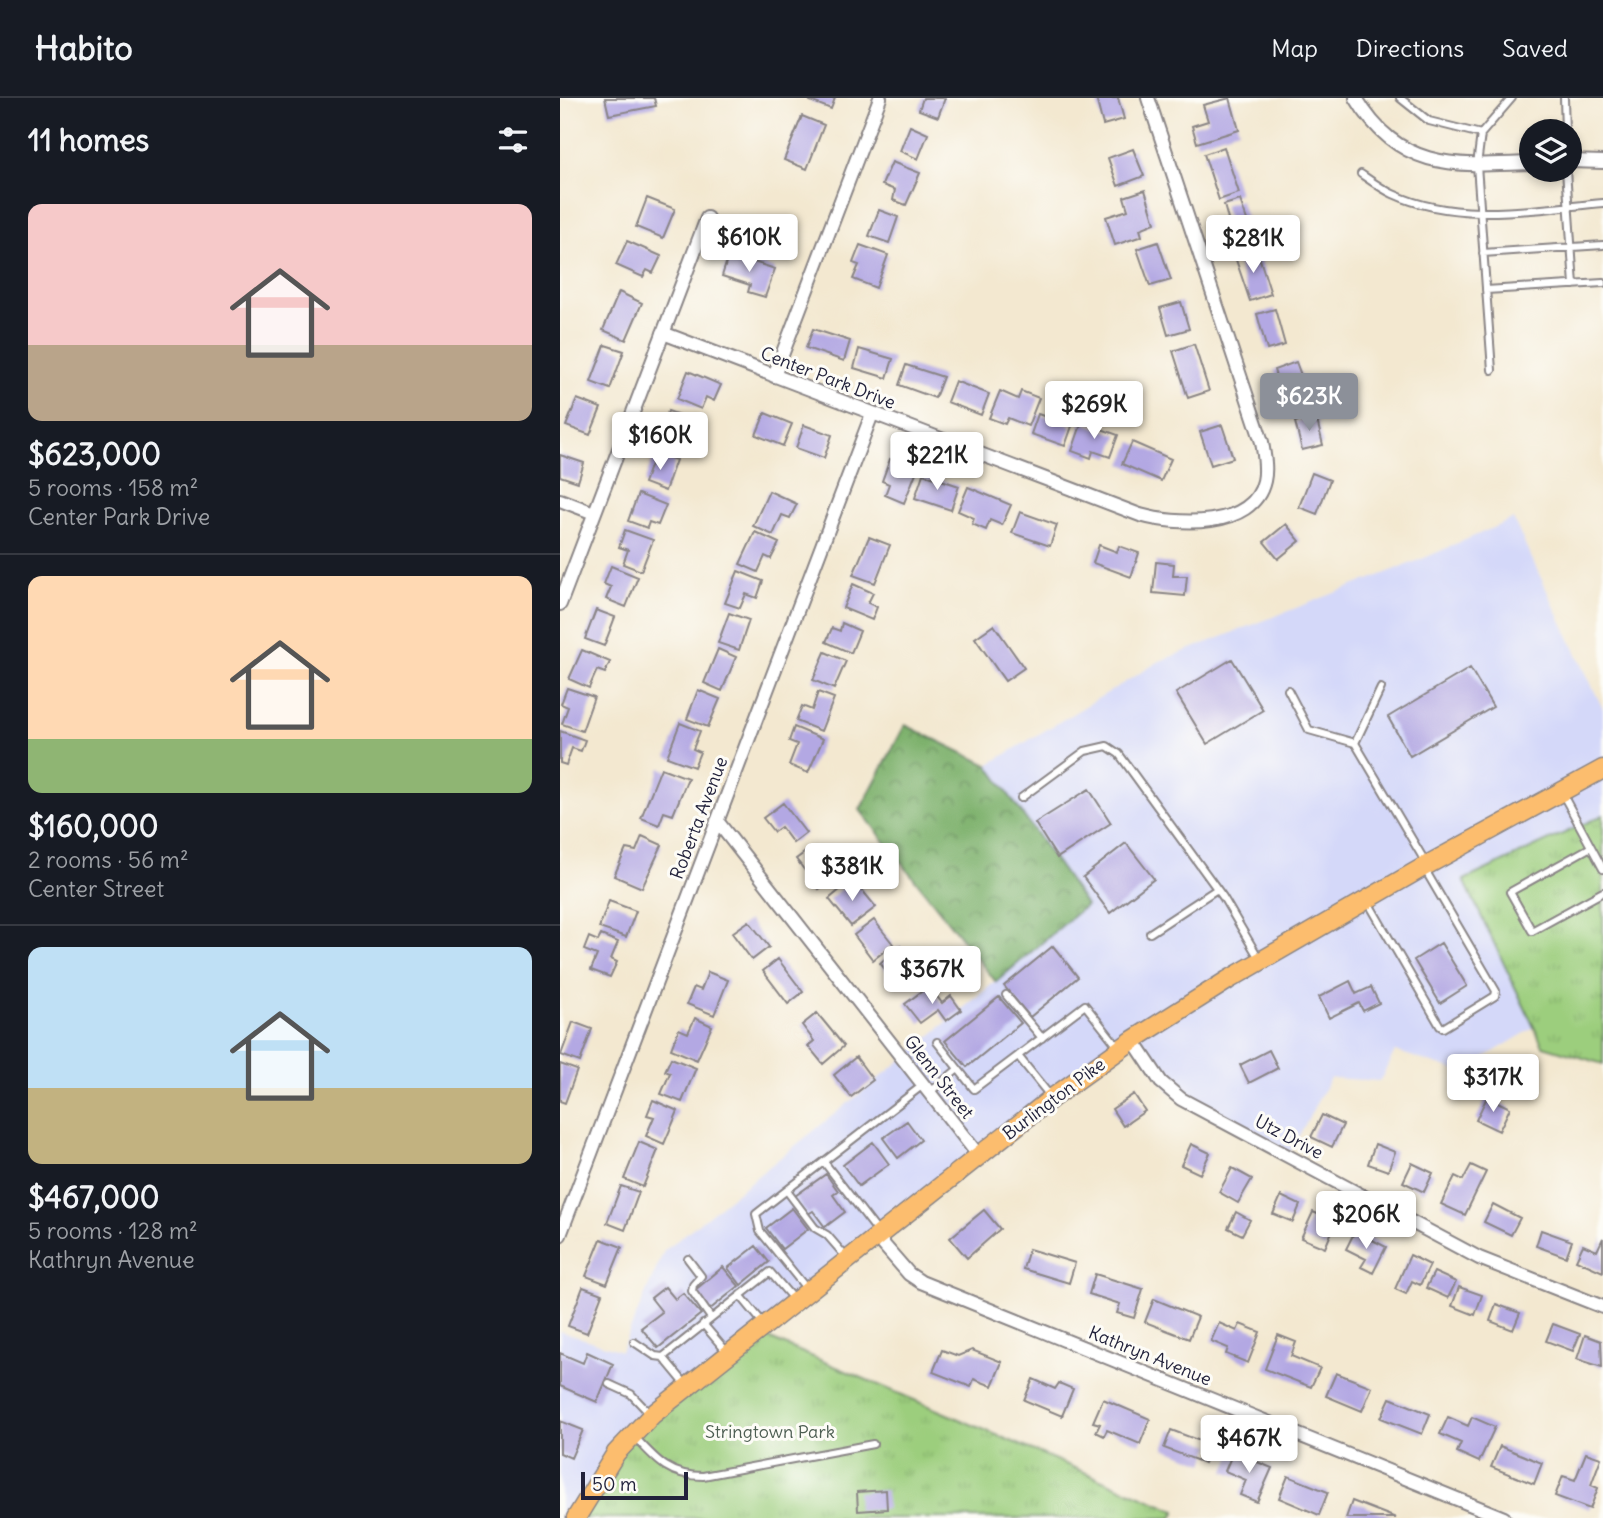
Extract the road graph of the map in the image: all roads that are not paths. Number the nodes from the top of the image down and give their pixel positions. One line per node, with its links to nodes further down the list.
1 (880, 98): 27 (street)
2 (1148, 98): 28 (street, Center Park Drive)
3 (1356, 98): 12 (street)
4 (1400, 98): 8 (lane)
5 (1512, 98): 8 (lane)
6 (1564, 98): 7 (lane)
7 (1565, 119)
8 (1481, 134): 12 (lane)
9 (1582, 161): 10 (street)
10 (1603, 162)
11 (1519, 163): 12 (street)
12 (1477, 165): 17 (lane)
13 (1361, 174): 17 (lane)
14 (1567, 182): 16 (lane)
15 (1603, 203): 16 (lane)
16 (1568, 206): 17 (lane); 20 (lane)
17 (1479, 212): 21 (lane)
18 (707, 218): 25 (street)
19 (1603, 245): 20 (lane)
20 (1571, 247): 21 (lane); 23 (lane)
21 (1483, 253): 24 (lane)
22 (1603, 283): 23 (lane)
23 (1574, 285): 24 (lane)
24 (1486, 290): 26 (lane)
25 (663, 333): 27 (street, Center Park Drive); 30 (street)
26 (1493, 370)
27 (774, 376): 28 (street, Center Park Drive)
28 (872, 414): 38 (street, Roberta Avenue)
29 (560, 500): 30 (street)
30 (594, 513): 31 (street)
31 (560, 604)
32 (1381, 688): 34 (lane)
33 (1288, 690): 34 (lane)
34 (1355, 743): 40 (lane)
35 (1602, 773): 36 (main road, Burlington Pike)
36 (1561, 791): 39 (lane); 40 (main road, Burlington Pike)
37 (1021, 798): 42 (lane)
38 (717, 821): 53 (street, Glenn Street); 58 (street, Roberta Avenue)
39 (1591, 846): 41 (lane); 43 (lane)
40 (1425, 866): 44 (main road, Burlington Pike); 44 (lane)
41 (1603, 869)
42 (1217, 889): 45 (lane); 46 (lane)
43 (1603, 892)
44 (1367, 900): 46 (main road, Burlington Pike)
45 (1150, 933)
46 (1261, 961): 50 (main road, Burlington Pike)
47 (1006, 995): 48 (lane)
48 (1042, 1038): 50 (lane); 51 (lane)
49 (937, 1042): 52 (lane)
50 (1126, 1045): 54 (main road, Burlington Pike); 64 (street, Utz Drive)
51 (1018, 1056): 52 (lane); 54 (lane)
52 (958, 1069): 53 (lane)
53 (926, 1089): 55 (street, Glenn Street); 56 (lane)
54 (1052, 1098): 55 (main road, Burlington Pike)
55 (979, 1156): 59 (main road, Burlington Pike)
56 (824, 1162): 57 (lane); 59 (lane)
57 (787, 1191): 61 (lane); 63 (lane)
58 (560, 1235)
59 (878, 1235): 61 (main road, Burlington Pike); 77 (street, Kathryn Avenue)
60 (688, 1259): 65 (lane)
61 (847, 1259): 63 (main road, Burlington Pike)
62 (740, 1295): 63 (lane); 65 (lane); 67 (lane)
63 (801, 1296): 67 (main road, Burlington Pike)
64 (1603, 1307)
65 (711, 1318): 66 (lane)
66 (703, 1324): 69 (lane); 70 (lane)
67 (764, 1324): 69 (main road, Burlington Pike)
68 (634, 1342): 70 (lane)
69 (728, 1353): 72 (main road, Burlington Pike)
70 (663, 1357): 72 (lane)
71 (609, 1384): 73 (lane)
72 (687, 1386): 73 (main road, Burlington Pike)
73 (652, 1415): 74 (main road, Burlington Pike)
74 (633, 1434): 75 (lane); 76 (main road, Burlington Pike)
75 (873, 1444)
76 (576, 1518)
77 (1504, 1518)

